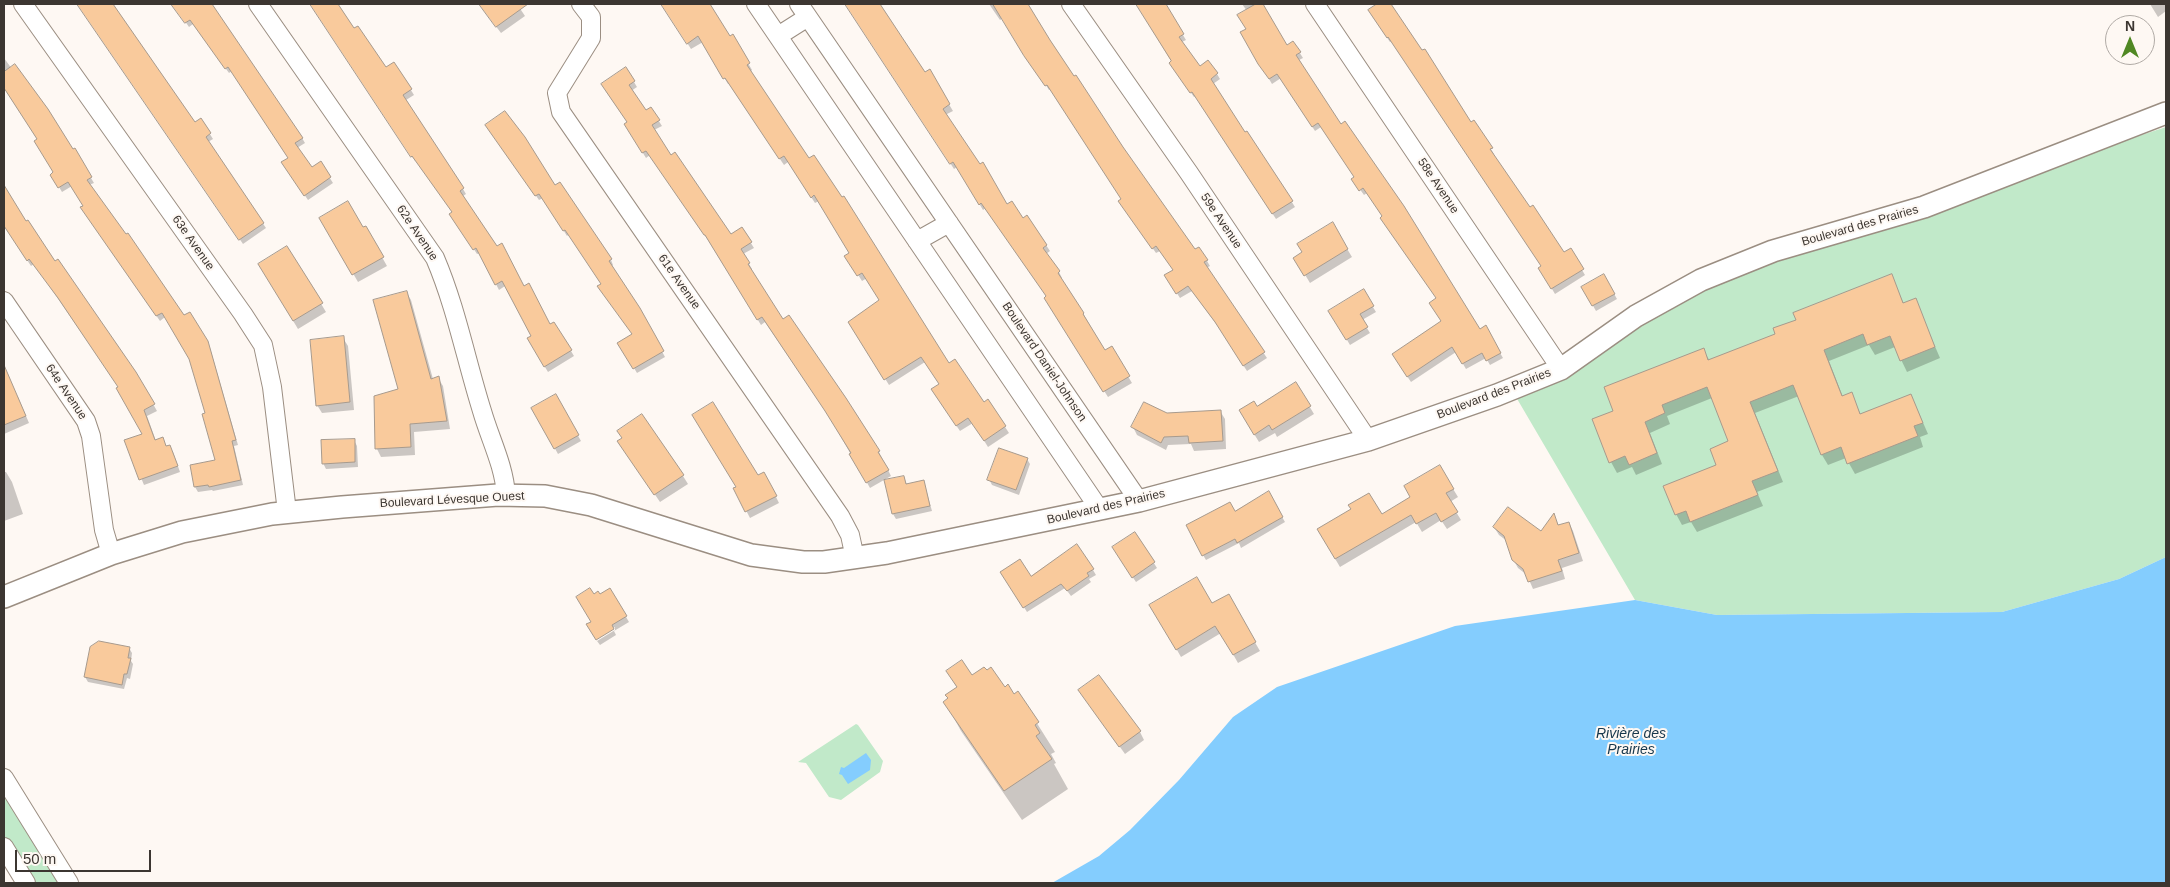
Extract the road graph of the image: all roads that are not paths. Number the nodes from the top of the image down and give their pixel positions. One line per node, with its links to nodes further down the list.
1 (23, 4): 18 (street, 63e Avenue)
2 (258, 4): 15 (street, 62e Avenue)
3 (582, 4): 21 (street, 61e Avenue)
4 (756, 4): 8 (street)
5 (1071, 4): 14 (street, 59e Avenue)
6 (1315, 4): 13 (street, 58e Avenue)
7 (804, 11): 8 (street, Boulevard Daniel-Johnson); 10 (street, Boulevard Daniel-Johnson)
8 (778, 36): 11 (street)
9 (2166, 113): 13 (street, Boulevard des Prairies)
10 (949, 223): 11 (street); 16 (street, Boulevard Daniel-Johnson)
11 (917, 241): 17 (street)
12 (4, 301): 20 (street, 64e Avenue)
13 (1560, 369): 14 (street, Boulevard des Prairies)
14 (1368, 440): 16 (street, Boulevard des Prairies)
15 (506, 495): 18 (street, Boulevard Lévesque Ouest); 21 (street, Boulevard Lévesque Ouest)
16 (1139, 501): 17 (street, Boulevard des Prairies)
17 (1100, 510): 19 (street, Boulevard des Prairies)
18 (287, 512): 20 (street, Boulevard Lévesque Ouest)
19 (962, 537): 21 (street, Boulevard Lévesque Ouest)
20 (111, 554): 22 (street, Boulevard Lévesque Ouest)
21 (855, 558)
22 (4, 597)
23 (4, 778): 26 (street)
24 (4, 847): 25 (street)
25 (26, 883)
26 (69, 883)

